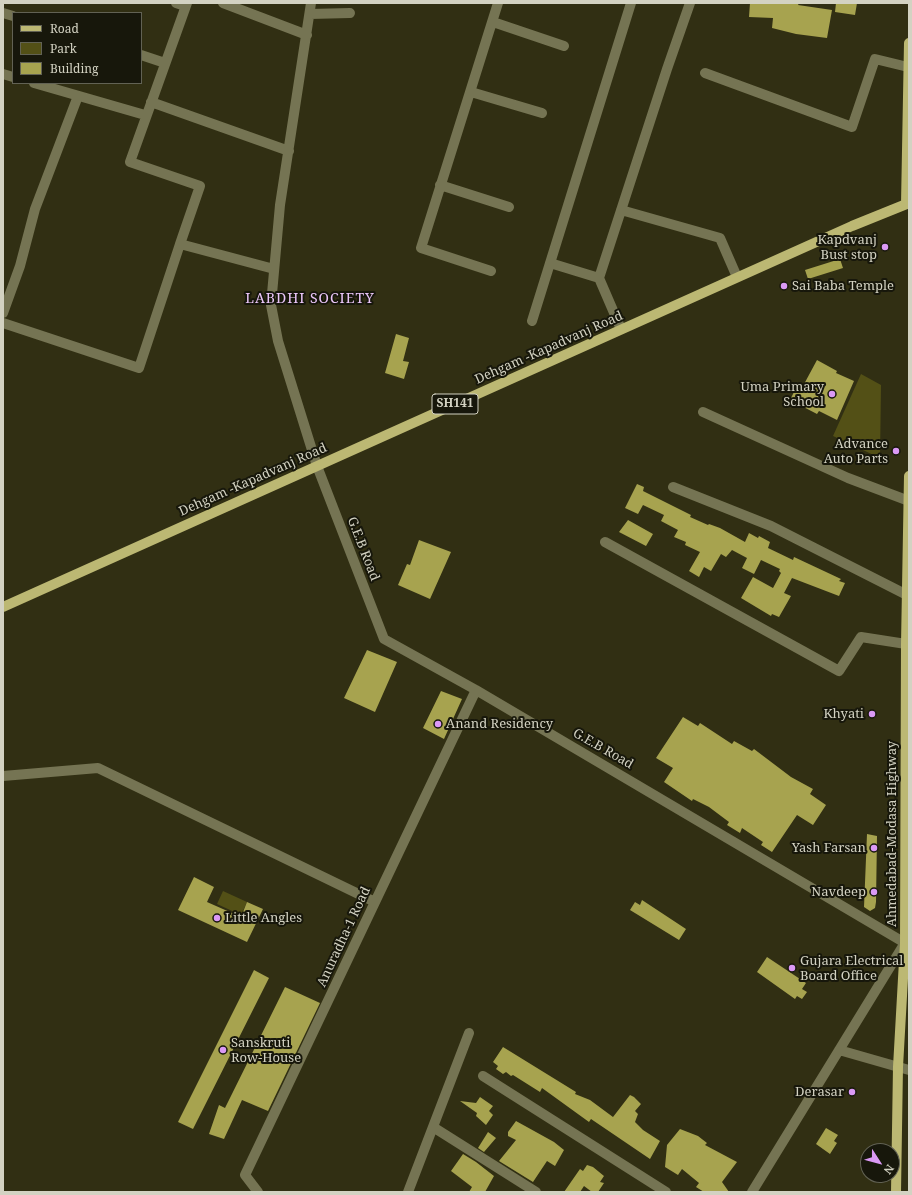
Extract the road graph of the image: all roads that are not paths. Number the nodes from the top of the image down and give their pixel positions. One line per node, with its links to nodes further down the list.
1 (223, 3): 10 (street)
2 (311, 3): 8 (street, G.E.B Road)
3 (498, 3): 9 (street)
4 (631, 3): 29 (street)
5 (690, 3): 27 (street)
6 (183, 4): 14 (street)
7 (350, 13): 8 (street)
8 (310, 14): 10 (street, G.E.B Road)
9 (493, 22): 12 (street); 18 (street)
10 (307, 35): 23 (street, G.E.B Road)
11 (909, 43): 15 (main road)
12 (564, 46)
13 (142, 55): 14 (street)
14 (165, 63): 20 (street)
15 (908, 67): 16 (street); 25 (main road)
16 (705, 73)
17 (37, 84): 19 (street)
18 (471, 92): 21 (street); 24 (street)
19 (78, 96): 22 (street); 34 (street)
20 (151, 102): 22 (street); 23 (street)
21 (542, 113)
22 (145, 115): 28 (street)
23 (288, 151): 30 (street, G.E.B Road)
24 (440, 185): 26 (street); 31 (street)
25 (907, 204): 32 (main road, Dehgam -Kapadvanj Road / SH141)
26 (509, 207)
27 (621, 210): 32 (street); 33 (street)
28 (180, 244): 30 (street); 36 (street)
29 (550, 263): 33 (street); 35 (street)
30 (274, 269): 39 (street, G.E.B Road)
31 (490, 270)
32 (737, 277): 37 (main road, Dehgam -Kapadvanj Road / SH141)
33 (599, 278): 37 (street)
34 (3, 313)
35 (532, 320)
36 (3, 323)
37 (621, 329): 39 (main road, Dehgam -Kapadvanj Road / SH141)
38 (703, 412): 43 (street)
39 (317, 466): 46 (main road, Dehgam -Kapadvanj Road / SH141); 48 (street, G.E.B Road)
40 (909, 476): 41 (main road, Ahmedabad-Modasa Highway)
41 (909, 486): 43 (main road, Ahmedabad-Modasa Highway)
42 (673, 487): 45 (street)
43 (909, 501): 45 (main road, Ahmedabad-Modasa Highway)
44 (605, 542): 47 (street)
45 (907, 595): 47 (main road, Ahmedabad-Modasa Highway)
46 (3, 607)
47 (906, 644): 51 (main road, Ahmedabad-Modasa Highway)
48 (476, 690): 50 (street, Anuradha-1 Road); 51 (street, G.E.B Road)
49 (3, 776): 50 (street)
50 (375, 902): 59 (street, Anuradha-1 Road)
51 (907, 940): 52 (main road, Ahmedabad-Modasa Highway); 54 (street)
52 (905, 983): 55 (main road, Ahmedabad-Modasa Highway)
53 (469, 1033): 58 (street)
54 (839, 1050): 55 (street); 63 (street)
55 (898, 1067): 56 (street); 64 (main road, Ahmedabad-Modasa Highway)
56 (909, 1070)
57 (484, 1076): 62 (street)
58 (433, 1128): 60 (street); 61 (street)
59 (258, 1192)
60 (408, 1192)
61 (536, 1192)
62 (666, 1192)
63 (752, 1192)
64 (896, 1192)

